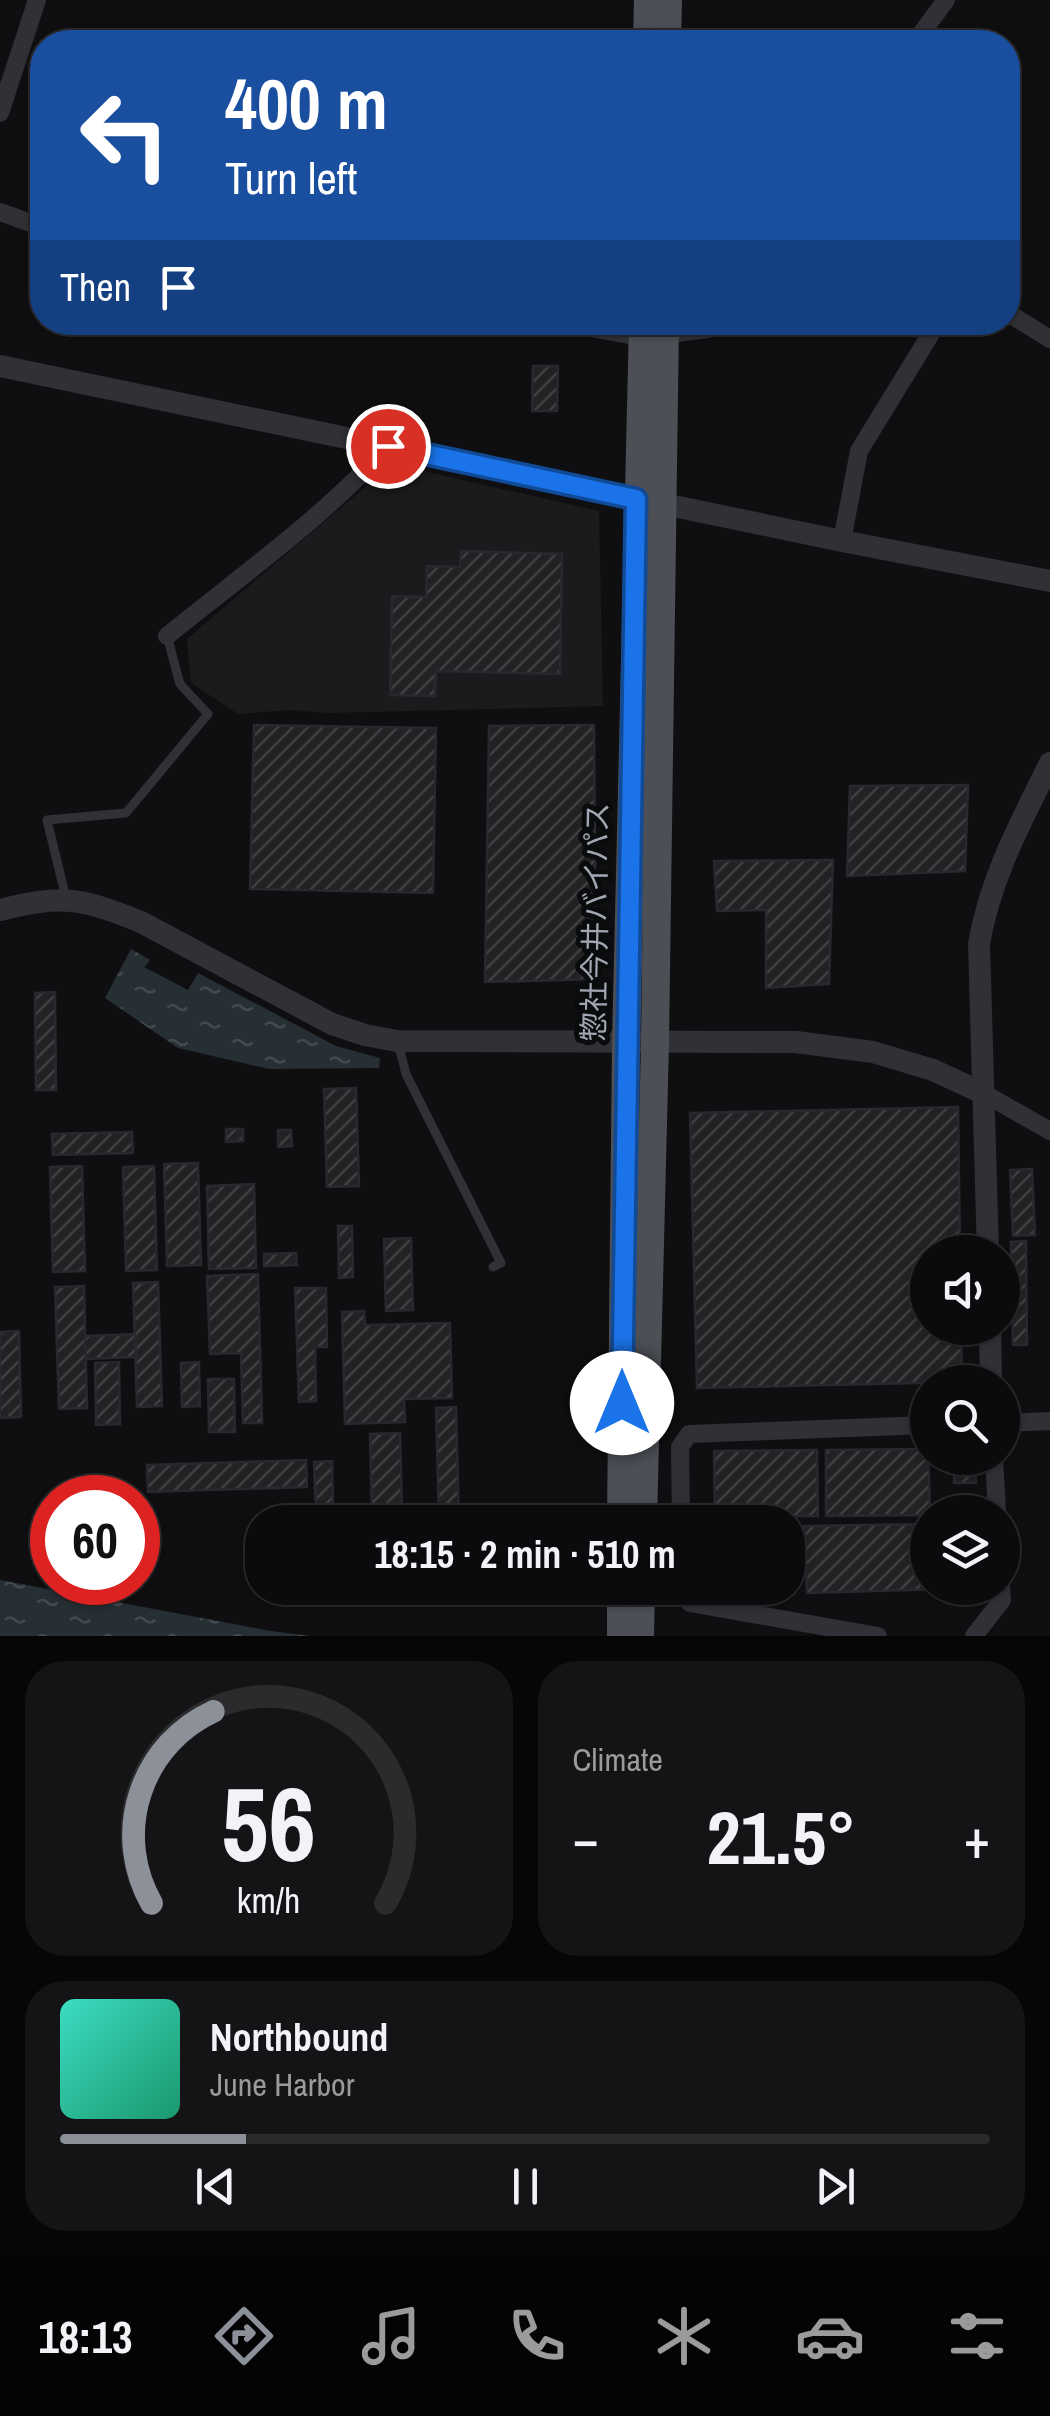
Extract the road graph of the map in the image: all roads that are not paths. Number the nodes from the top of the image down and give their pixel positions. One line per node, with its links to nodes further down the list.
1 (36, 0): 8 (street)
2 (648, 0): 5 (main road)
3 (668, 0): 6 (main road)
4 (946, 0): 7 (street)
5 (647, 30)
6 (668, 30)
7 (924, 30)
8 (0, 113)
9 (0, 212): 10 (street)
10 (30, 222)
11 (1020, 320): 15 (street)
12 (636, 335): 18 (main road, 惣社今井バイパス)
13 (670, 335): 18 (main road, 惣社今井バイパス)
14 (930, 335): 19 (street)
15 (1050, 338)
16 (0, 366): 17 (street)
17 (388, 446): 18 (street); 21 (street)
18 (650, 502): 19 (street); 26 (main road, 惣社今井バイパス); 27 (main road, 惣社今井バイパス)
19 (842, 541): 20 (street)
20 (1050, 581)
21 (167, 636): 23 (lane)
22 (1050, 763): 28 (street)
23 (66, 898): 24 (street); 25 (street)
24 (0, 910)
25 (397, 1041): 27 (street); 31 (lane)
26 (655, 1043): 27 (street); 28 (street); 36 (main road, 惣社今井バイパス)
27 (626, 1044): 35 (main road, 惣社今井バイパス)
28 (985, 1094): 29 (street); 30 (street)
29 (1050, 1130)
30 (988, 1235)
31 (494, 1267)
32 (1050, 1421): 33 (street)
33 (1020, 1422)
34 (910, 1426): 37 (street)
35 (622, 1505)
36 (642, 1505)
37 (680, 1505)
38 (621, 1605): 42 (main road)
39 (641, 1605): 43 (main road)
40 (701, 1605): 44 (street)
41 (998, 1605): 45 (street)
42 (621, 1636)
43 (640, 1636)
44 (878, 1636)
45 (974, 1636)

